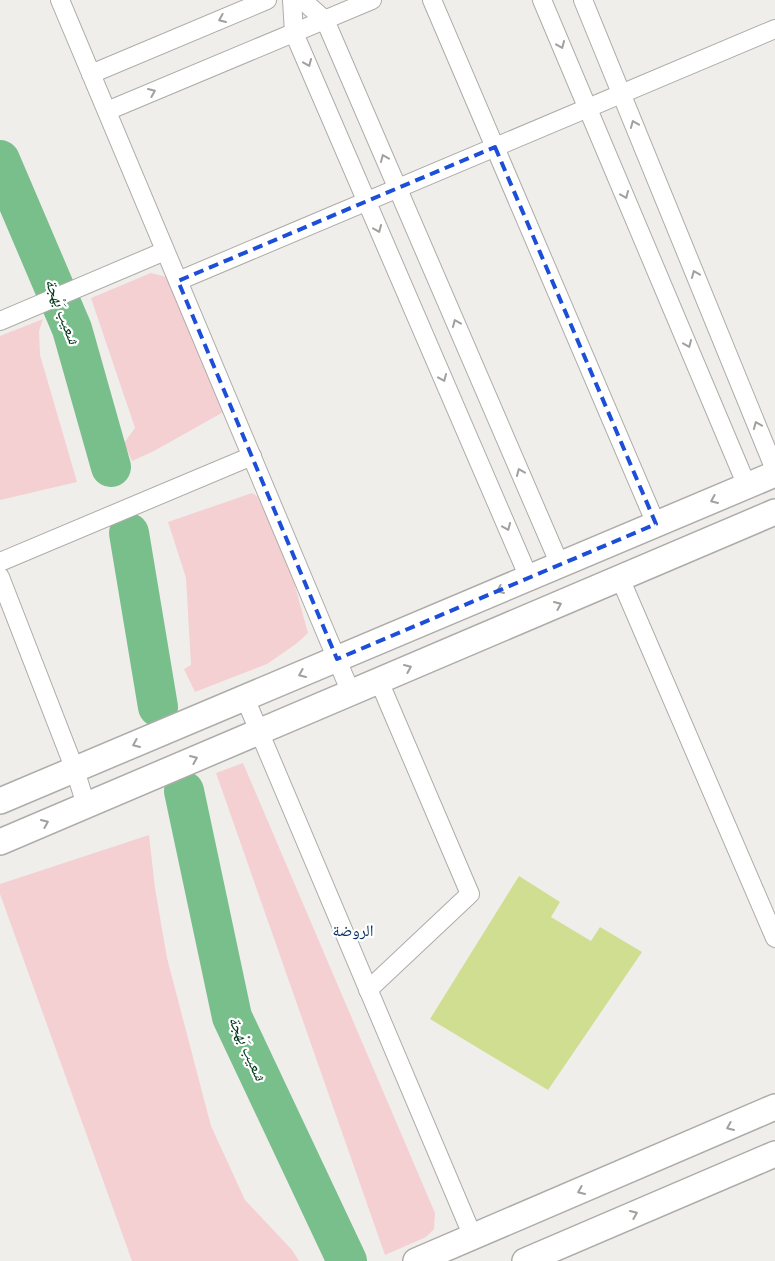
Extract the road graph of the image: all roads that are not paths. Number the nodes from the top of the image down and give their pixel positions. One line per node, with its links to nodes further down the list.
1 (60, 0): 12 (street)
2 (266, 0): 12 (street, one-way to 12)
3 (292, 0): 11 (street)
4 (302, 0): 9 (street)
5 (372, 0): 9 (street)
6 (432, 0): 16 (street)
7 (542, 0): 14 (street, one-way to 14)
8 (583, 0): 13 (street)
9 (325, 20): 11 (street); 17 (street, one-way to 9)
10 (775, 29): 13 (street)
11 (294, 33): 15 (street, one-way to 11); 18 (street, one-way to 18)
12 (91, 74): 15 (street)
13 (621, 94): 14 (street); 23 (street, one-way to 13)
14 (588, 108): 16 (street); 25 (street, one-way to 25)
15 (107, 111): 19 (street)
16 (495, 147): 17 (street); 27 (street)
17 (398, 188): 18 (street); 29 (street, one-way to 17)
18 (366, 201): 20 (street); 31 (street, one-way to 31)
19 (166, 250): 20 (street); 21 (street)
20 (178, 281): 22 (street)
21 (0, 321)
22 (252, 456): 28 (street); 33 (street)
23 (775, 470)
24 (775, 474): 25 (street)
25 (748, 486): 27 (street, one-way to 27)
26 (775, 512): 32 (street)
27 (656, 524): 29 (street)
28 (0, 562)
29 (560, 565): 31 (street)
30 (0, 576): 38 (street)
31 (529, 578): 33 (street, one-way to 33)
32 (620, 578): 34 (street, one-way to 32); 42 (street)
33 (337, 659): 35 (street); 36 (street, one-way to 36)
34 (379, 681): 35 (street); 43 (street)
35 (351, 693): 37 (street)
36 (245, 698): 37 (street); 38 (street, one-way to 38)
37 (259, 732): 40 (street, one-way to 37); 43 (street)
38 (75, 770): 39 (street); 40 (street)
39 (0, 801)
40 (86, 805): 41 (street, one-way to 40)
41 (0, 842)
42 (775, 938)
43 (368, 990): 46 (street)
44 (775, 1108): 46 (street, one-way to 46)
45 (775, 1154): 48 (street, one-way to 45)
46 (473, 1237): 47 (street)
47 (416, 1261)
48 (525, 1261)

